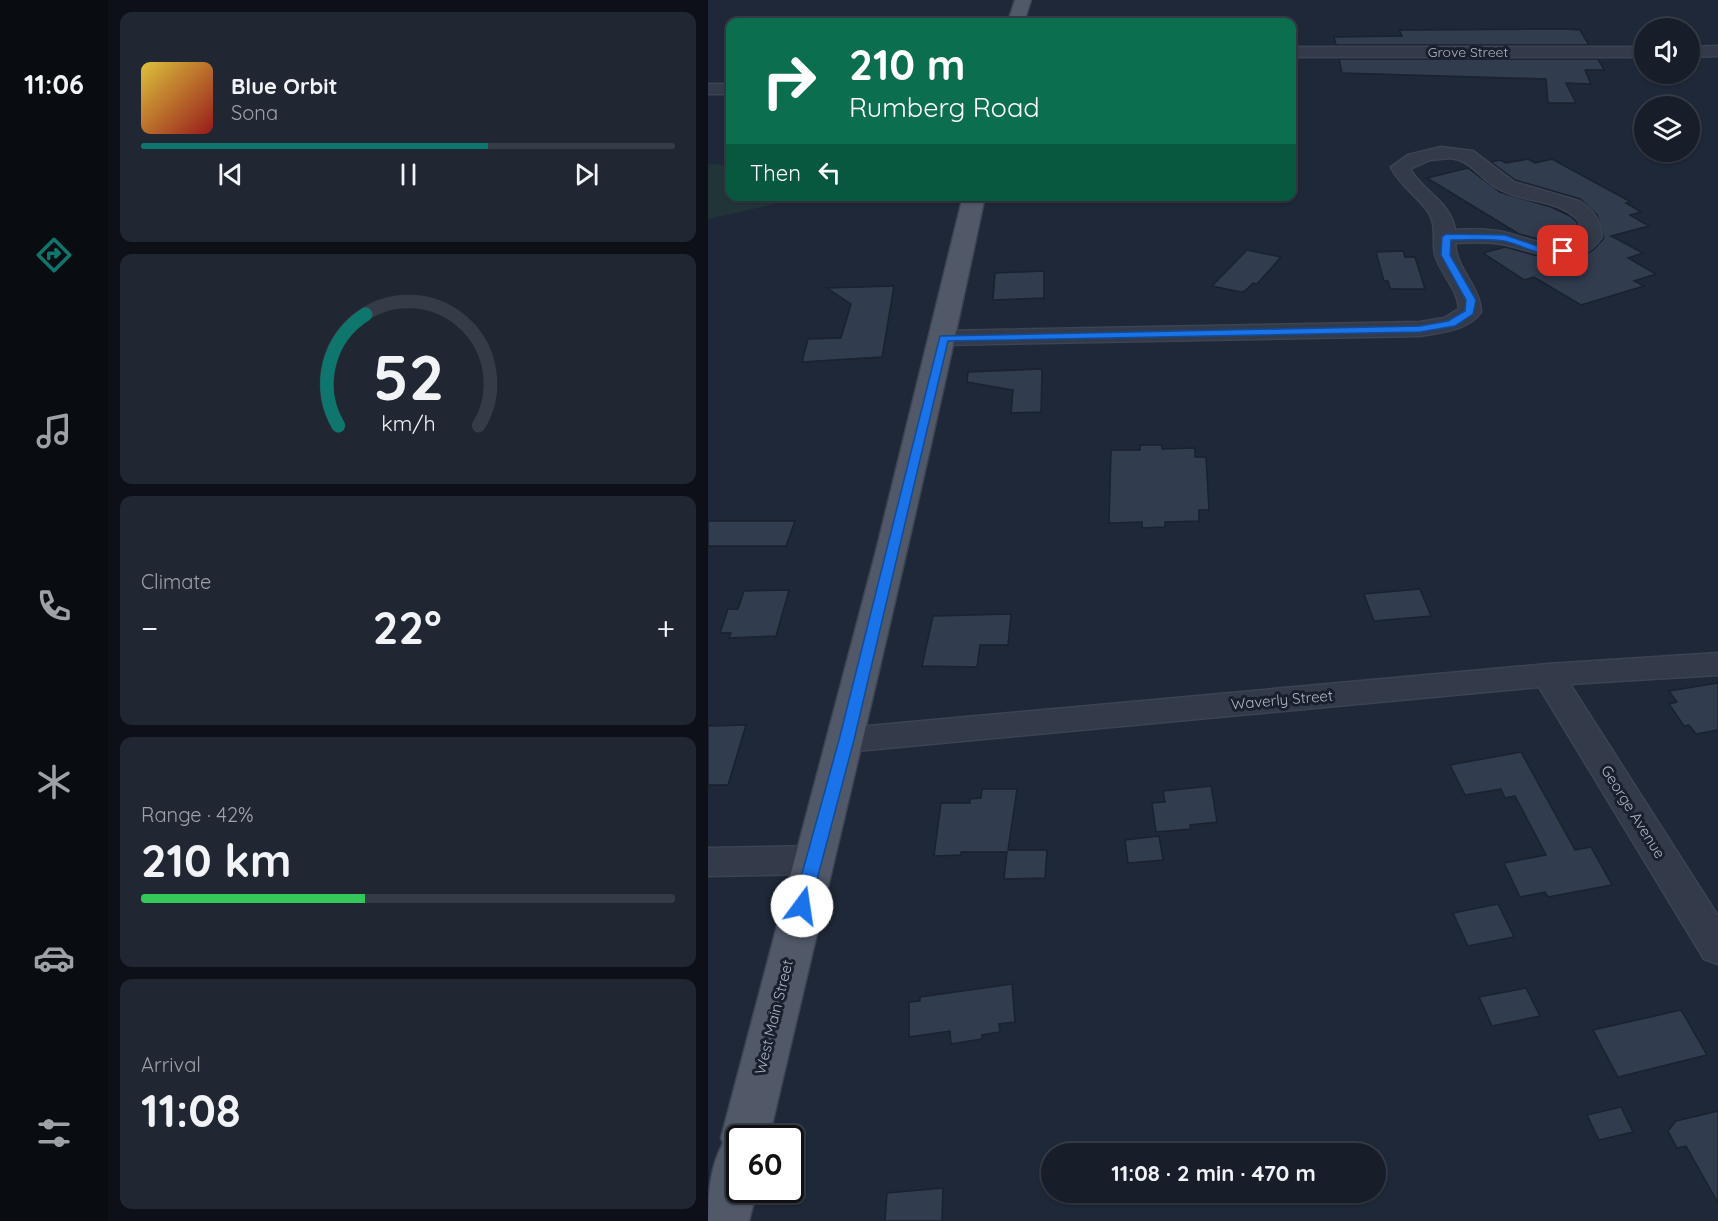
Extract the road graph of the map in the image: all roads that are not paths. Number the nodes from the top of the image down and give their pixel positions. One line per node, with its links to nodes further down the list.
1 (1023, 0): 2 (main road)
2 (1017, 18)
3 (1700, 51): 4 (street)
4 (1718, 51)
5 (1296, 52): 6 (street, Grove Street)
6 (1634, 52)
7 (708, 89): 8 (street)
8 (726, 89)
9 (973, 201): 11 (main road, West Main Street)
10 (1446, 237): 10 (street); 11 (street)
11 (943, 338): 14 (main road, West Main Street)
12 (1718, 664): 13 (street, Waverly Street)
13 (1548, 675): 14 (street, Waverly Street); 17 (street, George Avenue)
14 (846, 740): 15 (main road, West Main Street)
15 (813, 860): 16 (street); 18 (main road, West Main Street)
16 (708, 862)
17 (1718, 948)
18 (747, 1125)
19 (729, 1203): 20 (main road)
20 (724, 1221)

